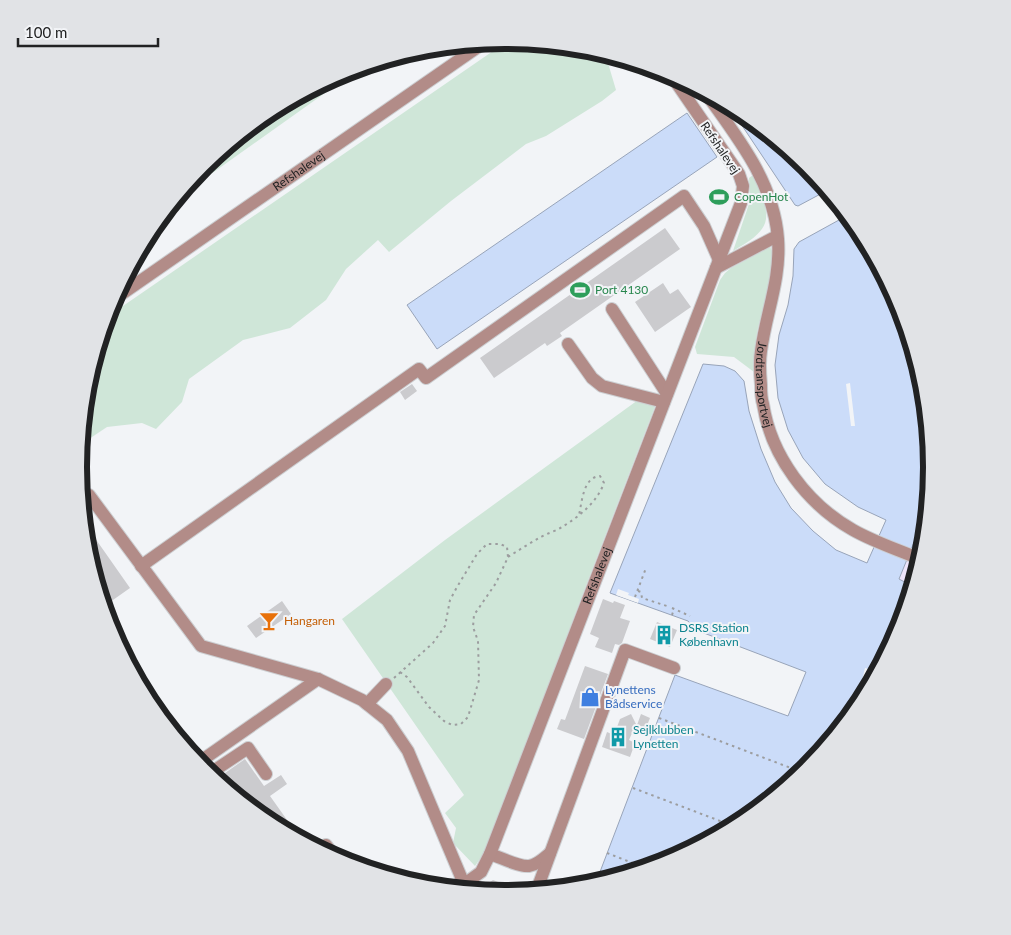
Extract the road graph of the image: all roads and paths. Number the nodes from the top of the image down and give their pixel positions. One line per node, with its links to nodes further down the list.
1 (473, 50): 6 (street, Refshalevej)
2 (679, 87): 5 (street, Refshalevej)
3 (714, 104): 4 (street, Jordtransportvej)
4 (778, 236): 5 (street); 12 (street, Jordtransportvej)
5 (718, 264): 9 (street, Refshalevej); 14 (street)
6 (126, 291)
7 (612, 309): 9 (street)
8 (568, 344): 9 (street)
9 (666, 398): 35 (street, Refshalevej)
10 (88, 496): 14 (street, Refshalevej)
11 (579, 515): 11 (path); 13 (path)
12 (914, 556)
13 (508, 558): 22 (path); 22 (path)
14 (142, 566): 23 (street, Refshalevej)
15 (646, 568): 16 (path)
16 (638, 591): 17 (path); 18 (path)
17 (635, 598)
18 (672, 608): 19 (path); 20 (path)
19 (672, 615)
20 (690, 616)
21 (674, 668): 33 (street)
22 (400, 672): 24 (path)
23 (318, 679): 25 (street, Refshalevej); 27 (street)
24 (386, 684): 25 (street)
25 (367, 704): 38 (street, Refshalevej)
26 (659, 718): 29 (path)
27 (204, 759)
28 (215, 770): 30 (street)
29 (796, 770)
30 (266, 774)
31 (633, 788): 32 (path)
32 (726, 823)
33 (550, 853): 36 (street); 41 (street)
34 (607, 853): 37 (path)
35 (490, 854): 36 (street); 39 (street, Refshalevej)
36 (520, 865): 40 (street)
37 (637, 865)
38 (459, 884)
39 (464, 884)
40 (534, 885)
41 (538, 885)

